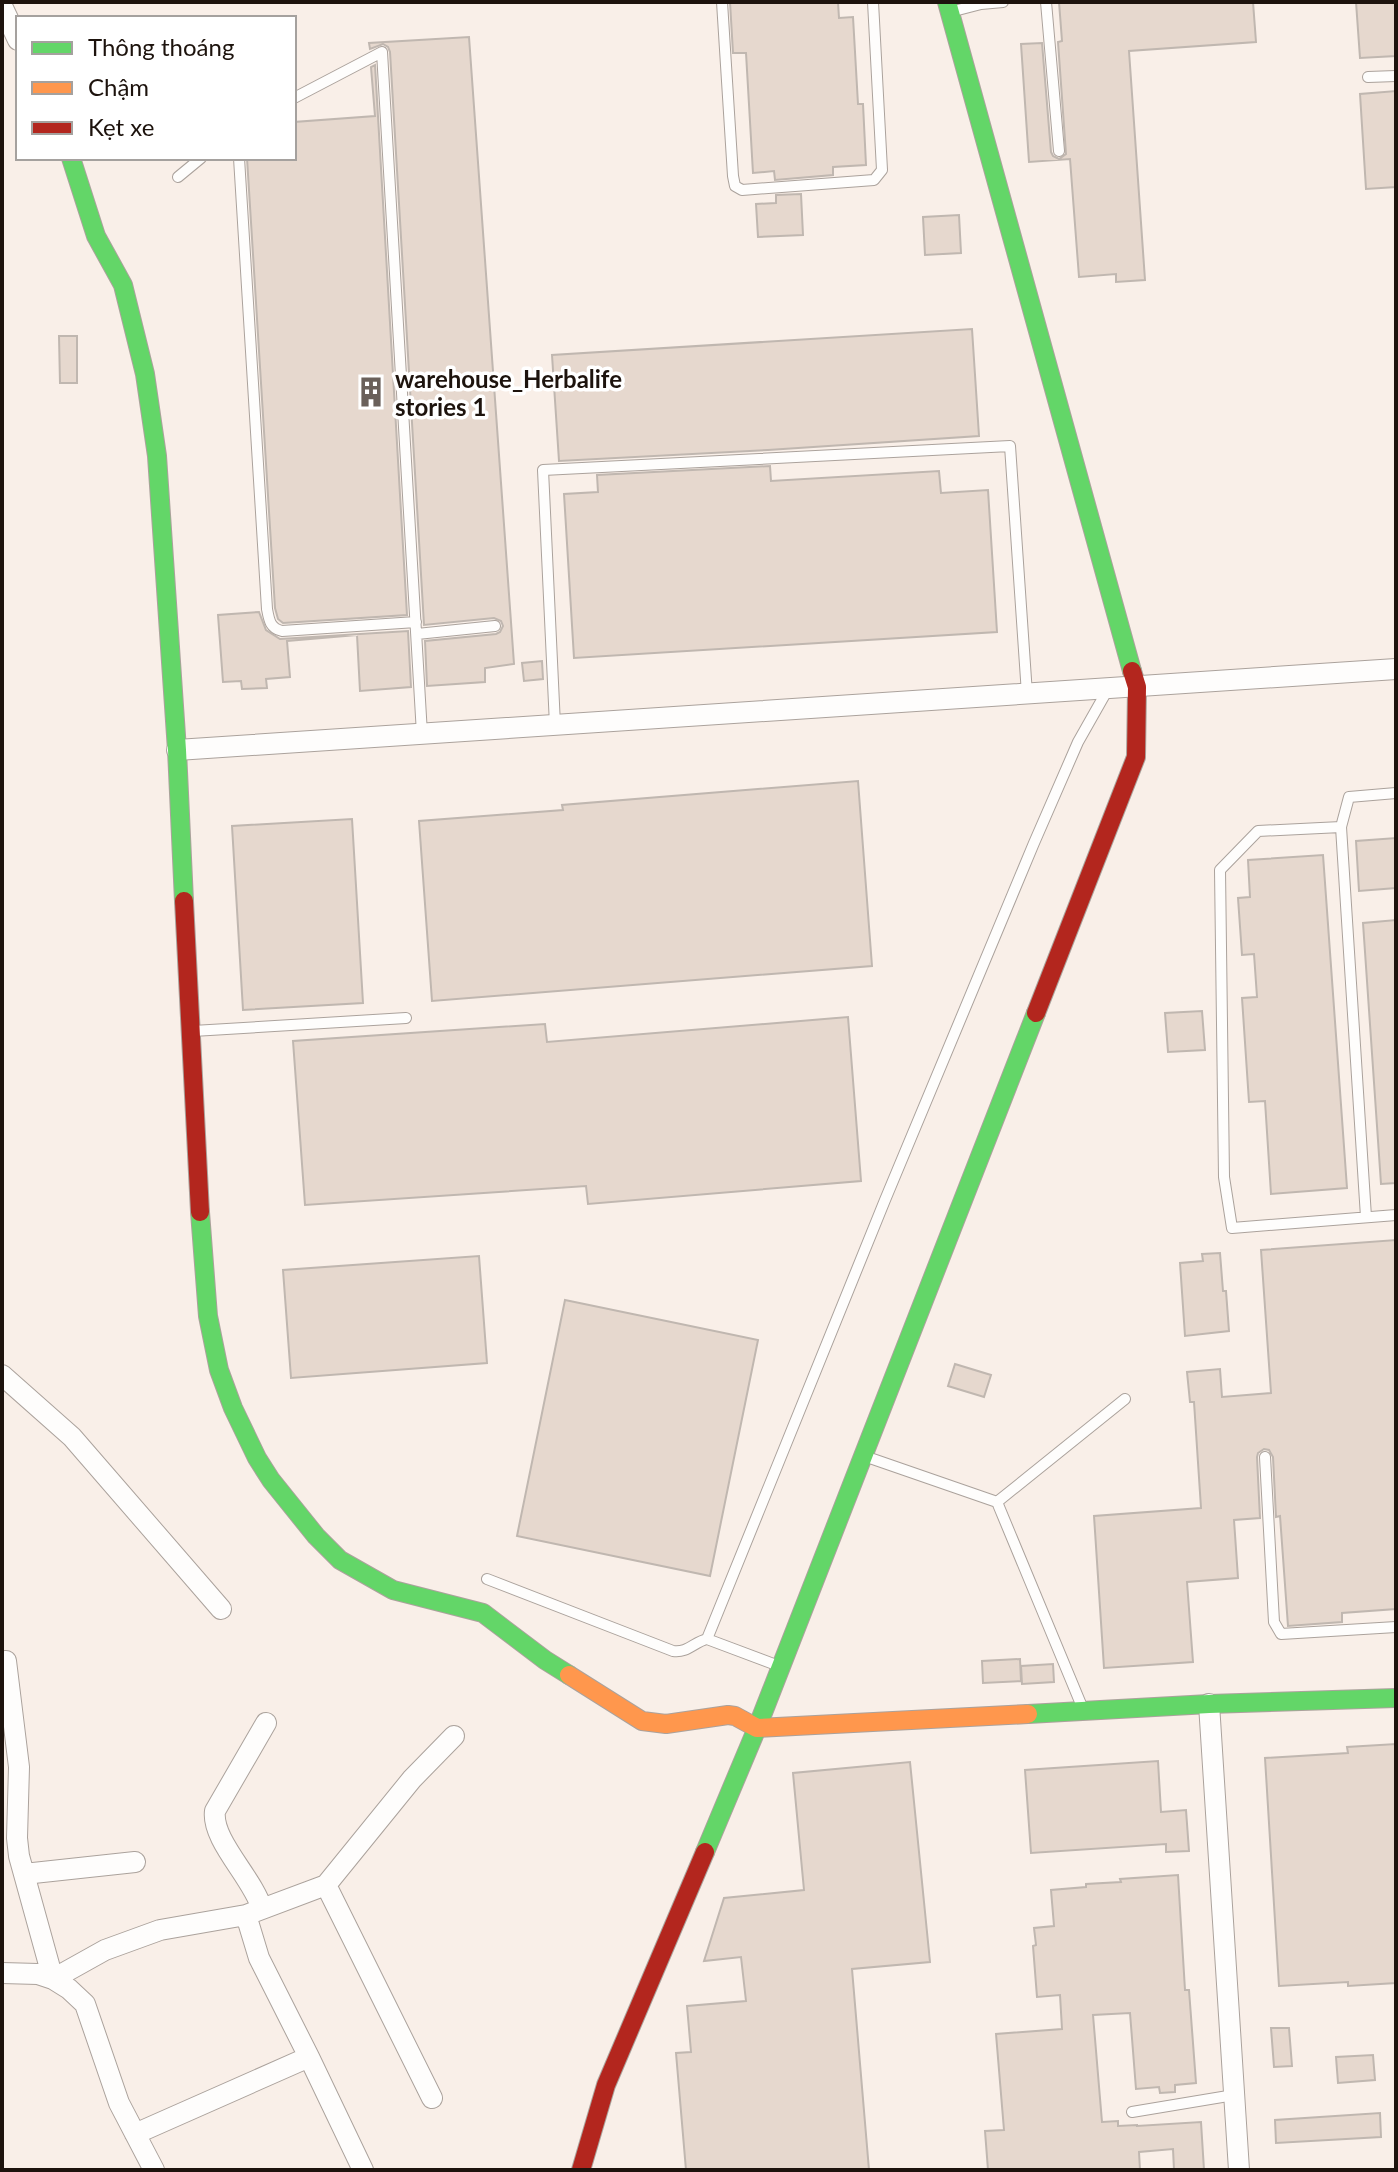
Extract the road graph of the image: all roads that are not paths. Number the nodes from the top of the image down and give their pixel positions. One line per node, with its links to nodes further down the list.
1 (722, 2): 2 (lane)
2 (873, 2)
3 (1003, 2): 6 (lane)
4 (1046, 2): 11 (lane)
5 (2, 6): 7 (street)
6 (948, 7): 19 (street)
7 (16, 36)
8 (1396, 76): 9 (lane)
9 (1368, 77)
10 (296, 97): 17 (lane)
11 (1059, 151)
12 (72, 160): 24 (street)
13 (199, 160): 15 (lane)
14 (239, 160): 17 (lane)
15 (178, 177)
16 (495, 626): 17 (lane)
17 (416, 628): 23 (lane)
18 (1396, 669): 19 (street)
19 (1137, 687): 20 (street); 33 (street)
20 (1108, 689): 21 (street); 39 (lane)
21 (1027, 694): 22 (street); 22 (lane)
22 (555, 725): 23 (street)
23 (422, 734): 24 (street)
24 (177, 750): 28 (street)
25 (1396, 793): 26 (lane)
26 (1341, 827): 30 (lane); 30 (lane)
27 (406, 1018): 28 (lane)
28 (190, 1031): 46 (street)
29 (1396, 1215): 30 (lane)
30 (1366, 1217)
31 (6, 1387): 37 (street)
32 (1125, 1399): 35 (lane)
33 (863, 1456): 35 (lane); 41 (street)
34 (1265, 1457): 38 (lane)
35 (997, 1502): 44 (lane)
36 (487, 1579): 39 (lane)
37 (221, 1609)
38 (1396, 1627)
39 (707, 1639): 41 (lane)
40 (6, 1661): 49 (street)
41 (781, 1667): 46 (street)
42 (1396, 1698): 43 (street)
43 (1209, 1704): 44 (street); 55 (street)
44 (1084, 1711): 46 (street)
45 (266, 1723): 51 (street)
46 (757, 1728): 61 (street)
47 (454, 1736): 50 (street)
48 (135, 1862): 49 (street)
49 (24, 1874): 53 (street)
50 (326, 1885): 51 (street); 56 (street)
51 (254, 1912): 53 (street); 54 (street)
52 (2, 1973): 53 (street)
53 (53, 1979): 58 (street)
54 (309, 2057): 58 (street); 60 (street)
55 (1234, 2095): 57 (lane); 62 (street)
56 (432, 2098)
57 (1132, 2112)
58 (135, 2134): 59 (street)
59 (154, 2170)
60 (363, 2170)
61 (581, 2170)
62 (1239, 2170)

